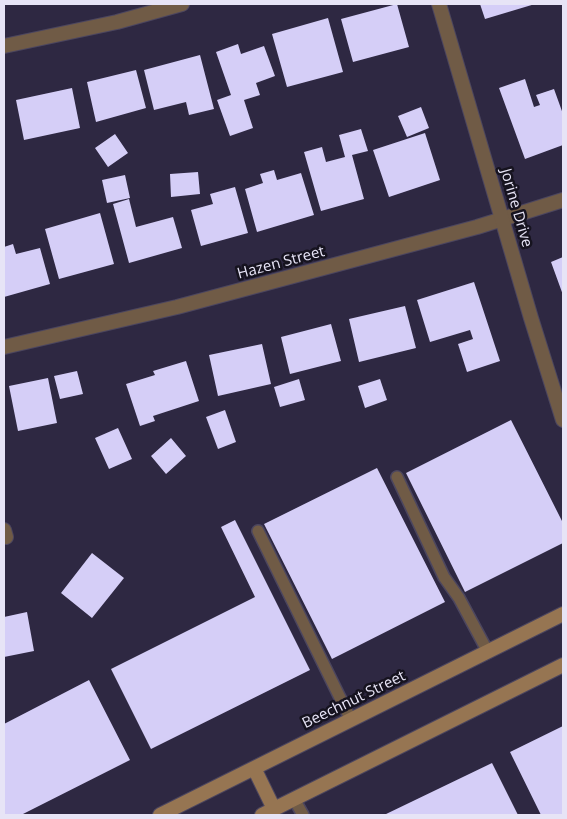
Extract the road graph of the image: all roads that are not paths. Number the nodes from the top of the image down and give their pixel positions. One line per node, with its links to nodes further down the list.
1 (182, 4): 3 (street)
2 (439, 4): 5 (street, Jorine Drive)
3 (4, 46)
4 (563, 200): 5 (street, Hazen Street)
5 (502, 220): 6 (street, Hazen Street); 7 (street, Jorine Drive)
6 (4, 347)
7 (563, 420)
8 (397, 477): 11 (lane)
9 (258, 531): 13 (lane)
10 (563, 614): 11 (main road, Beechnut Street)
11 (488, 652): 13 (main road, Beechnut Street)
12 (563, 665): 15 (main road)
13 (351, 720): 14 (main road, Beechnut Street)
14 (254, 768): 16 (main road); 17 (main road, Beechnut Street)
15 (294, 799): 16 (main road); 18 (lane)
16 (268, 812)
17 (160, 815)
18 (303, 815)

